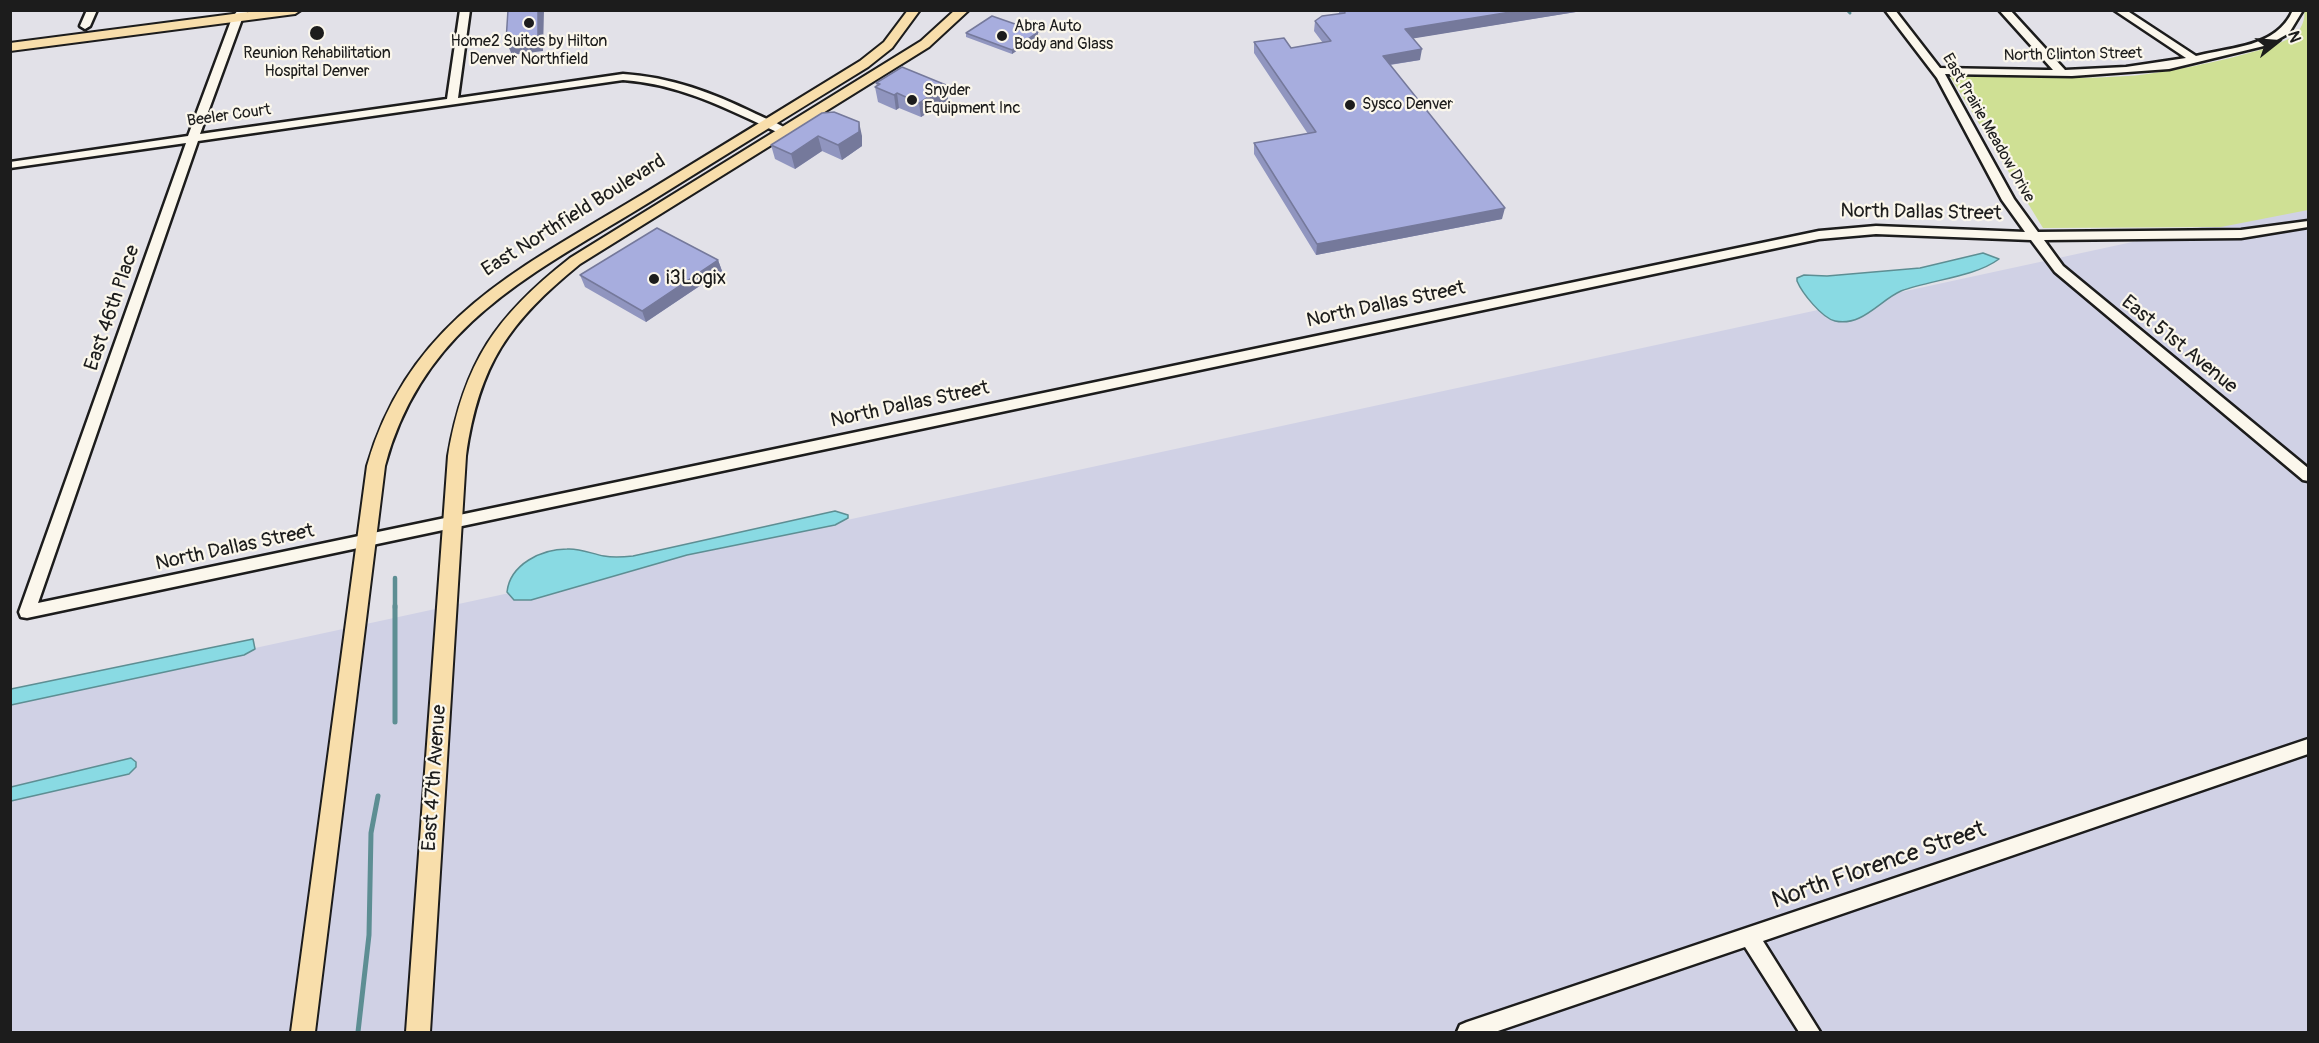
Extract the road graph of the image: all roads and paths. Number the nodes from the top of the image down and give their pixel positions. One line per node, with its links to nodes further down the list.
1 (92, 10): 12 (street)
2 (201, 10): 12 (main road)
3 (295, 10): 11 (main road)
4 (465, 10): 19 (street)
5 (914, 10): 20 (main road, East Northfield Boulevard)
6 (963, 10): 21 (main road, East Northfield Boulevard)
7 (1890, 10): 17 (street, East Prairie Meadow Drive)
8 (2004, 10): 18 (street)
9 (2119, 10): 16 (street)
10 (2298, 11): 16 (street, North Clinton Street)
11 (238, 13): 14 (main road); 22 (street, East 46th Place)
12 (85, 26): 13 (main road); 14 (main road)
13 (10, 35)
14 (57, 41): 15 (main road)
15 (10, 47)
16 (2194, 59): 18 (street, North Clinton Street)
17 (1938, 71): 18 (street, North Clinton Street); 25 (street, East Prairie Meadow Drive)
18 (2061, 72)
19 (452, 100): 20 (street, Beeler Court); 22 (street, Beeler Court)
20 (766, 123): 21 (street, Beeler Court); 28 (main road, East Northfield Boulevard)
21 (783, 131): 27 (main road, East Northfield Boulevard)
22 (193, 138): 23 (street, Beeler Court); 29 (street, East 46th Place)
23 (10, 165)
24 (2308, 224): 25 (street, North Dallas Street)
25 (2033, 236): 26 (street, East 51st Avenue); 27 (street, North Dallas Street)
26 (2308, 476)
27 (453, 524): 28 (street, North Dallas Street); 33 (main road, East 47th Avenue)
28 (367, 542): 29 (street, North Dallas Street); 32 (main road)
29 (27, 612)
30 (2308, 747): 31 (street, North Florence Street)
31 (1749, 937): 34 (street, North Florence Street); 35 (street)
32 (303, 1032)
33 (418, 1032)
34 (1467, 1032)
35 (1810, 1032)

